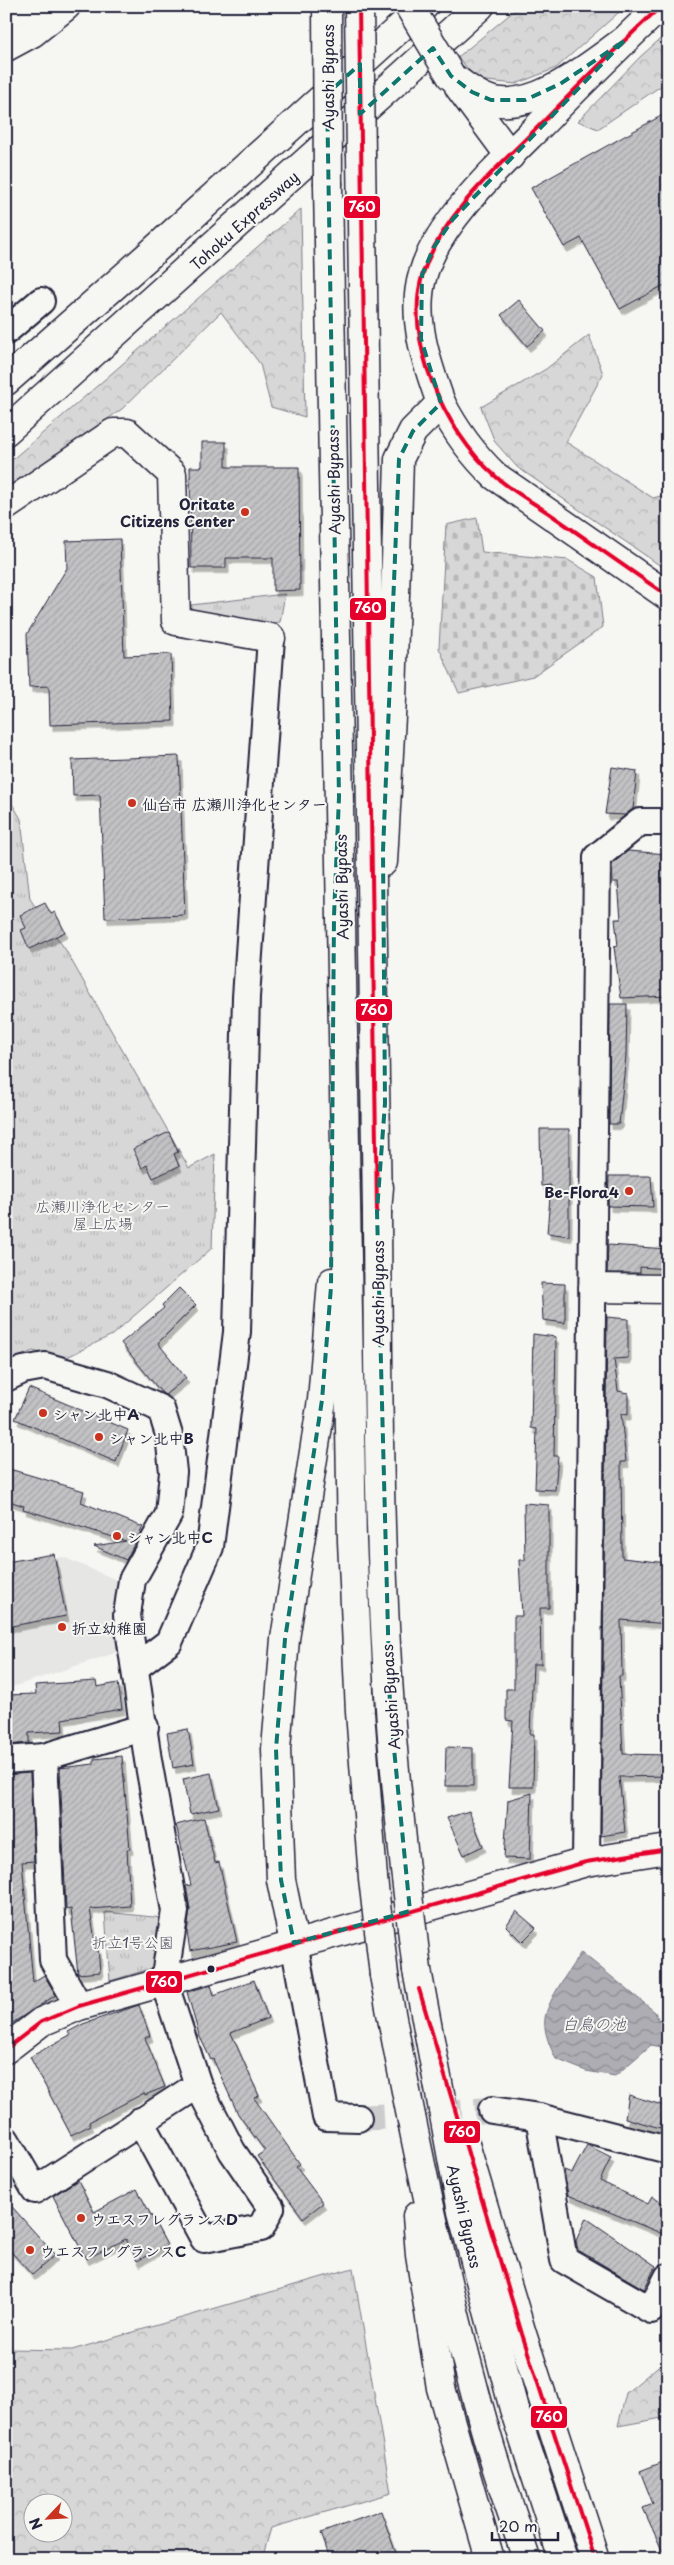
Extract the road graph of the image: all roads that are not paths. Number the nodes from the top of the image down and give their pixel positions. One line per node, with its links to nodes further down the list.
1 (32, 6): 9 (main road)
2 (66, 6): 11 (main road)
3 (326, 6): 22 (main road, Ayashi Bypass, bridge)
4 (359, 6): 24 (main road, Ayashi Bypass, bridge)
5 (409, 6): 12 (main road, bridge)
6 (424, 6): 16 (main road)
7 (480, 6): 18 (main road, Tohoku Expressway)
8 (661, 6): 10 (main road)
9 (6, 16)
10 (624, 40): 12 (main road); 13 (main road)
11 (6, 47)
12 (451, 76): 13 (main road)
13 (510, 156): 17 (main road)
14 (41, 301): 15 (street)
15 (6, 331)
16 (6, 382)
17 (441, 403): 20 (main road); 24 (main road)
18 (6, 431)
19 (6, 506): 21 (main road)
20 (668, 596)
21 (271, 638): 28 (street)
22 (339, 797): 34 (main road); 40 (main road, Ayashi Bypass, bridge)
23 (668, 822): 25 (street)
24 (377, 1211): 35 (main road, Ayashi Bypass, bridge)
25 (593, 1288): 26 (main road); 33 (street)
26 (668, 1289)
27 (6, 1378): 28 (street)
28 (136, 1667): 29 (street)
29 (145, 1727): 30 (street); 36 (street)
30 (44, 1757): 31 (street); 37 (street)
31 (6, 1760)
32 (668, 1849): 33 (main road)
33 (586, 1862): 34 (main road)
34 (294, 1943): 36 (main road); 43 (street)
35 (418, 1980): 50 (main road, Ayashi Bypass); 51 (main road)
36 (164, 1982): 37 (main road); 39 (street)
37 (79, 2006): 38 (main road)
38 (6, 2050)
39 (198, 2084): 44 (street); 44 (street)
40 (408, 2108): 48 (main road); 49 (main road, Ayashi Bypass)
41 (492, 2110): 42 (street)
42 (539, 2117): 46 (street); 47 (street)
43 (358, 2118)
44 (140, 2121): 45 (street)
45 (6, 2140)
46 (668, 2150)
47 (668, 2277)
48 (490, 2559)
49 (527, 2559)
50 (563, 2559)
51 (595, 2559)

